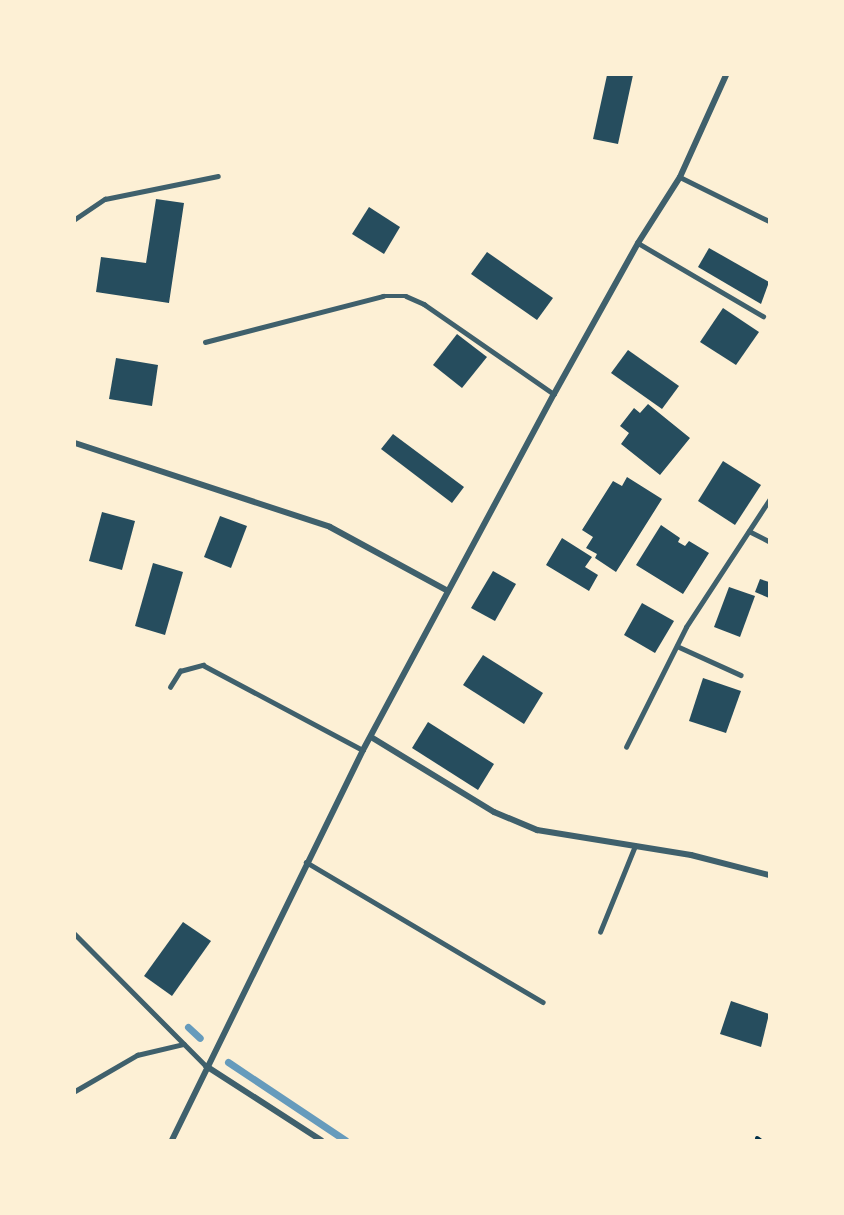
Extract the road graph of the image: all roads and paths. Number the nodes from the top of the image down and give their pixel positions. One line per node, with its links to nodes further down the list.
1 (726, 75): 3 (street)
2 (218, 176): 4 (lane)
3 (680, 177): 5 (lane); 6 (street)
4 (75, 219)
5 (769, 221)
6 (638, 243): 7 (lane); 9 (street)
7 (763, 316)
8 (205, 342): 9 (lane)
9 (554, 394): 14 (street)
10 (75, 443): 14 (street)
11 (769, 500): 12 (lane)
12 (749, 531): 13 (lane); 15 (lane)
13 (769, 541)
14 (448, 591): 18 (street)
15 (677, 646): 16 (lane); 19 (lane)
16 (741, 675)
17 (170, 687): 20 (lane)
18 (371, 737): 20 (street); 21 (street)
19 (627, 747)
20 (363, 750): 22 (street)
21 (635, 846): 23 (street); 24 (lane)
22 (306, 862): 26 (lane); 28 (street)
23 (769, 875)
24 (600, 932)
25 (75, 934): 27 (lane)
26 (543, 1002)
27 (184, 1044): 28 (lane); 29 (lane)
28 (206, 1066): 30 (street); 31 (street)
29 (75, 1091)
30 (172, 1140)
31 (321, 1140)

